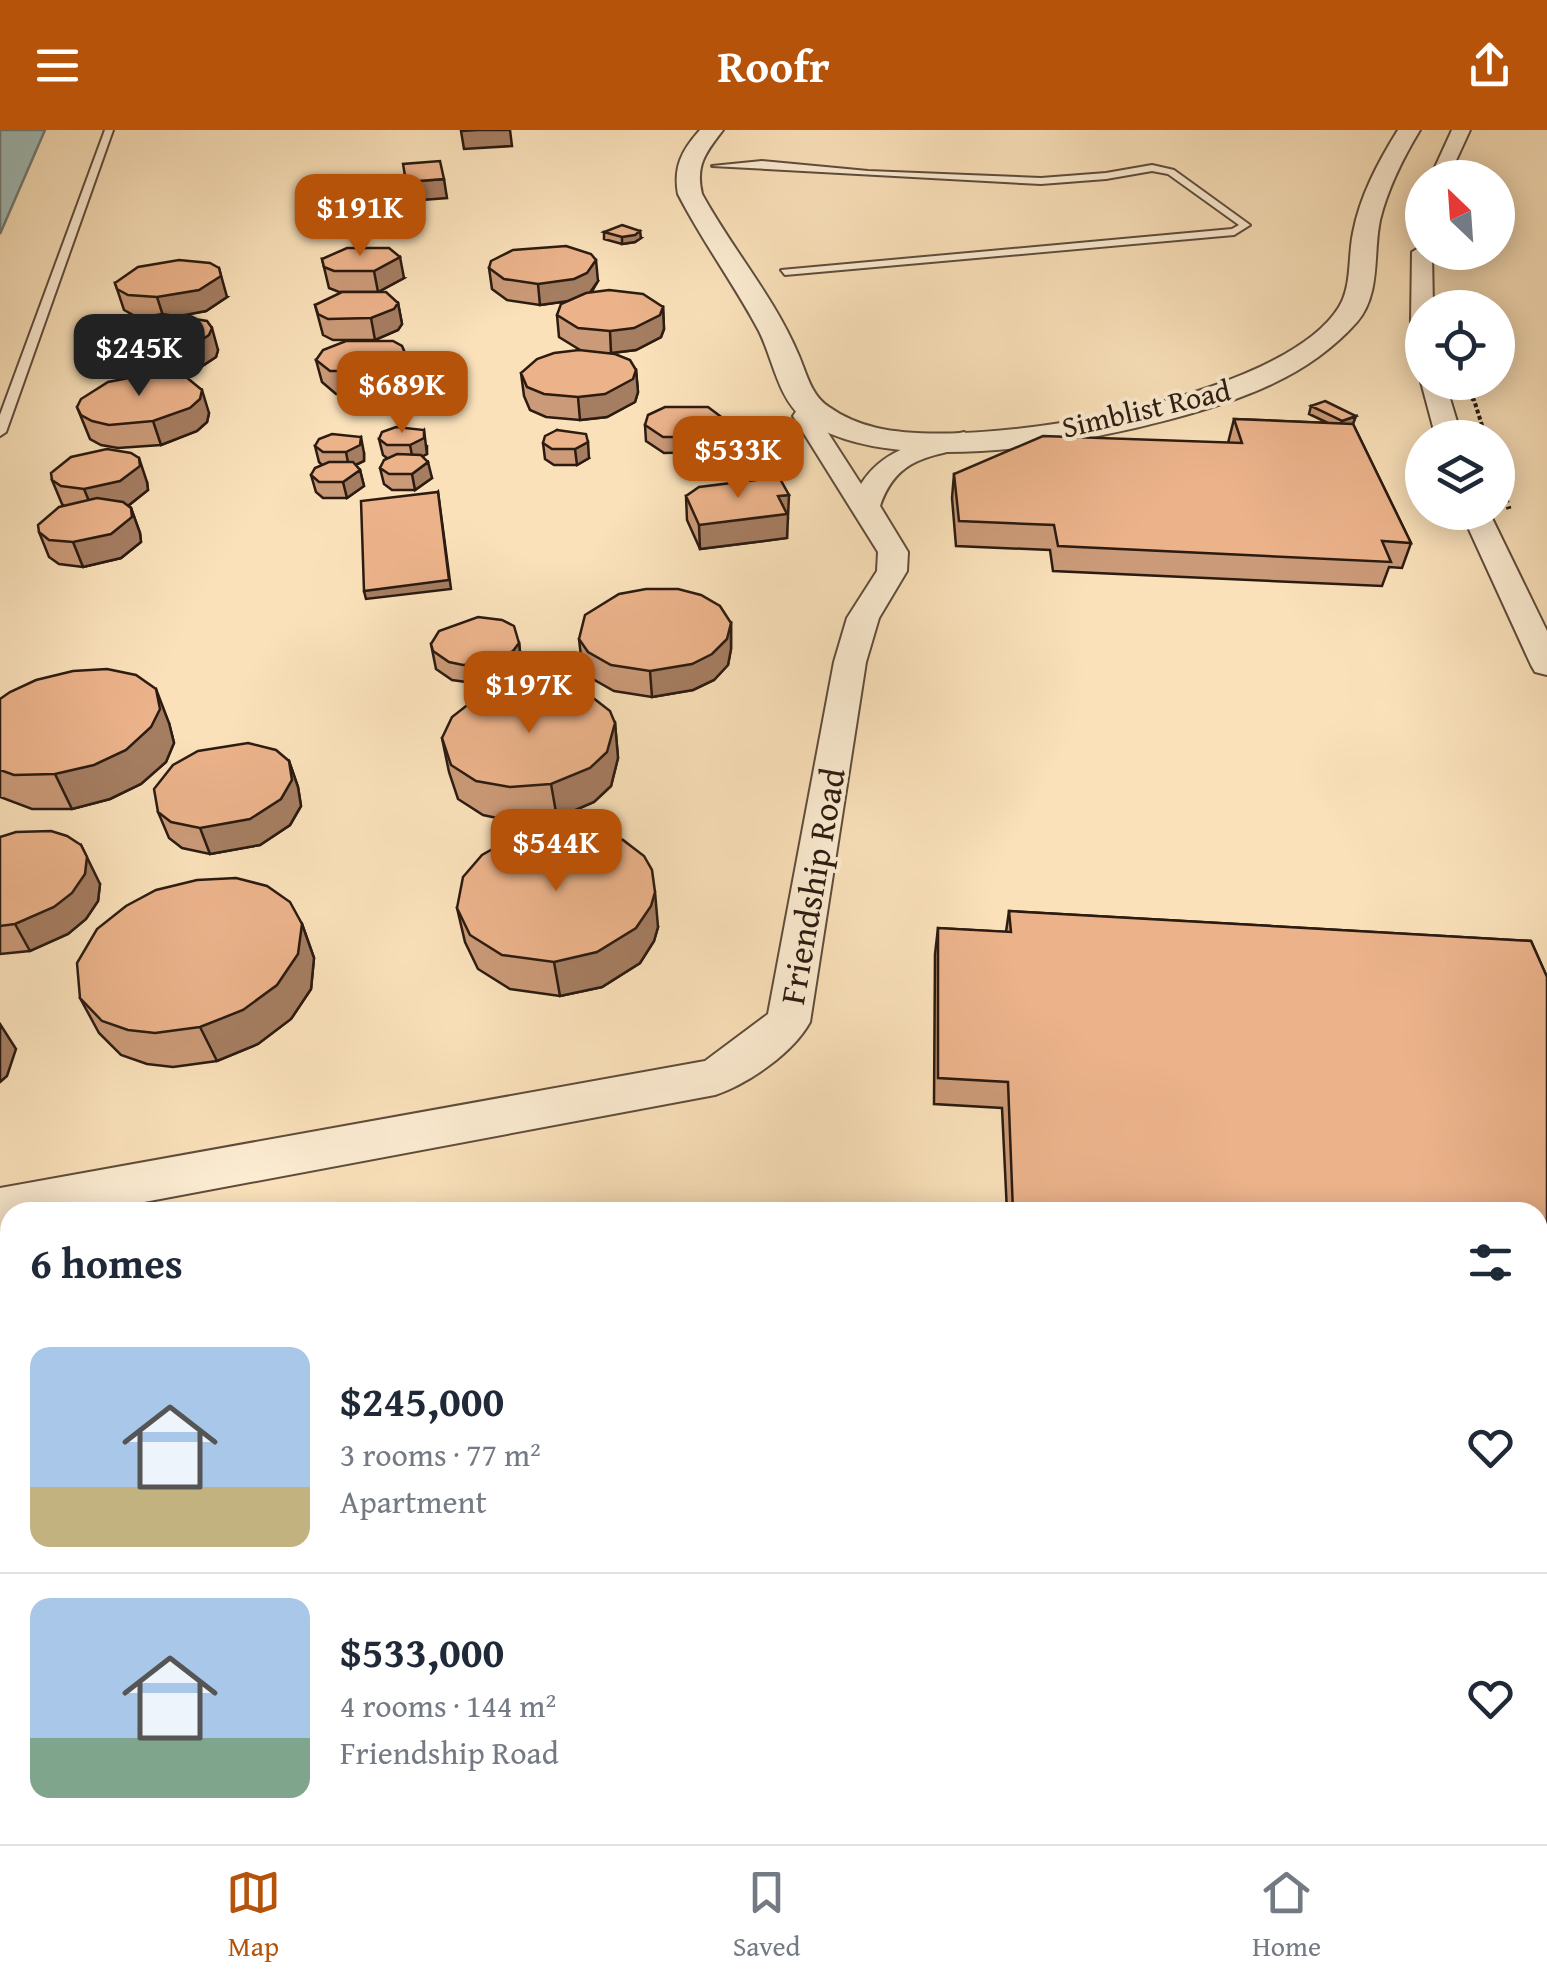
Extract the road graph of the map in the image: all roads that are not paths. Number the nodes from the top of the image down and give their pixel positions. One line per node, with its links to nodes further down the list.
1 (109, 130): 9 (lane)
2 (712, 130): 8 (street, Friendship Road)
3 (1408, 130): 10 (street, Simblist Road)
4 (1461, 130): 5 (street)
5 (1447, 160)
6 (716, 166): 7 (lane)
7 (785, 272)
8 (810, 409): 10 (street, Simblist Road); 11 (street, Friendship Road)
9 (0, 432)
10 (964, 440): 11 (street, Simblist Road)
11 (866, 506): 14 (street, Friendship Road)
12 (1483, 530): 13 (street)
13 (1547, 665)
14 (38, 1202)

